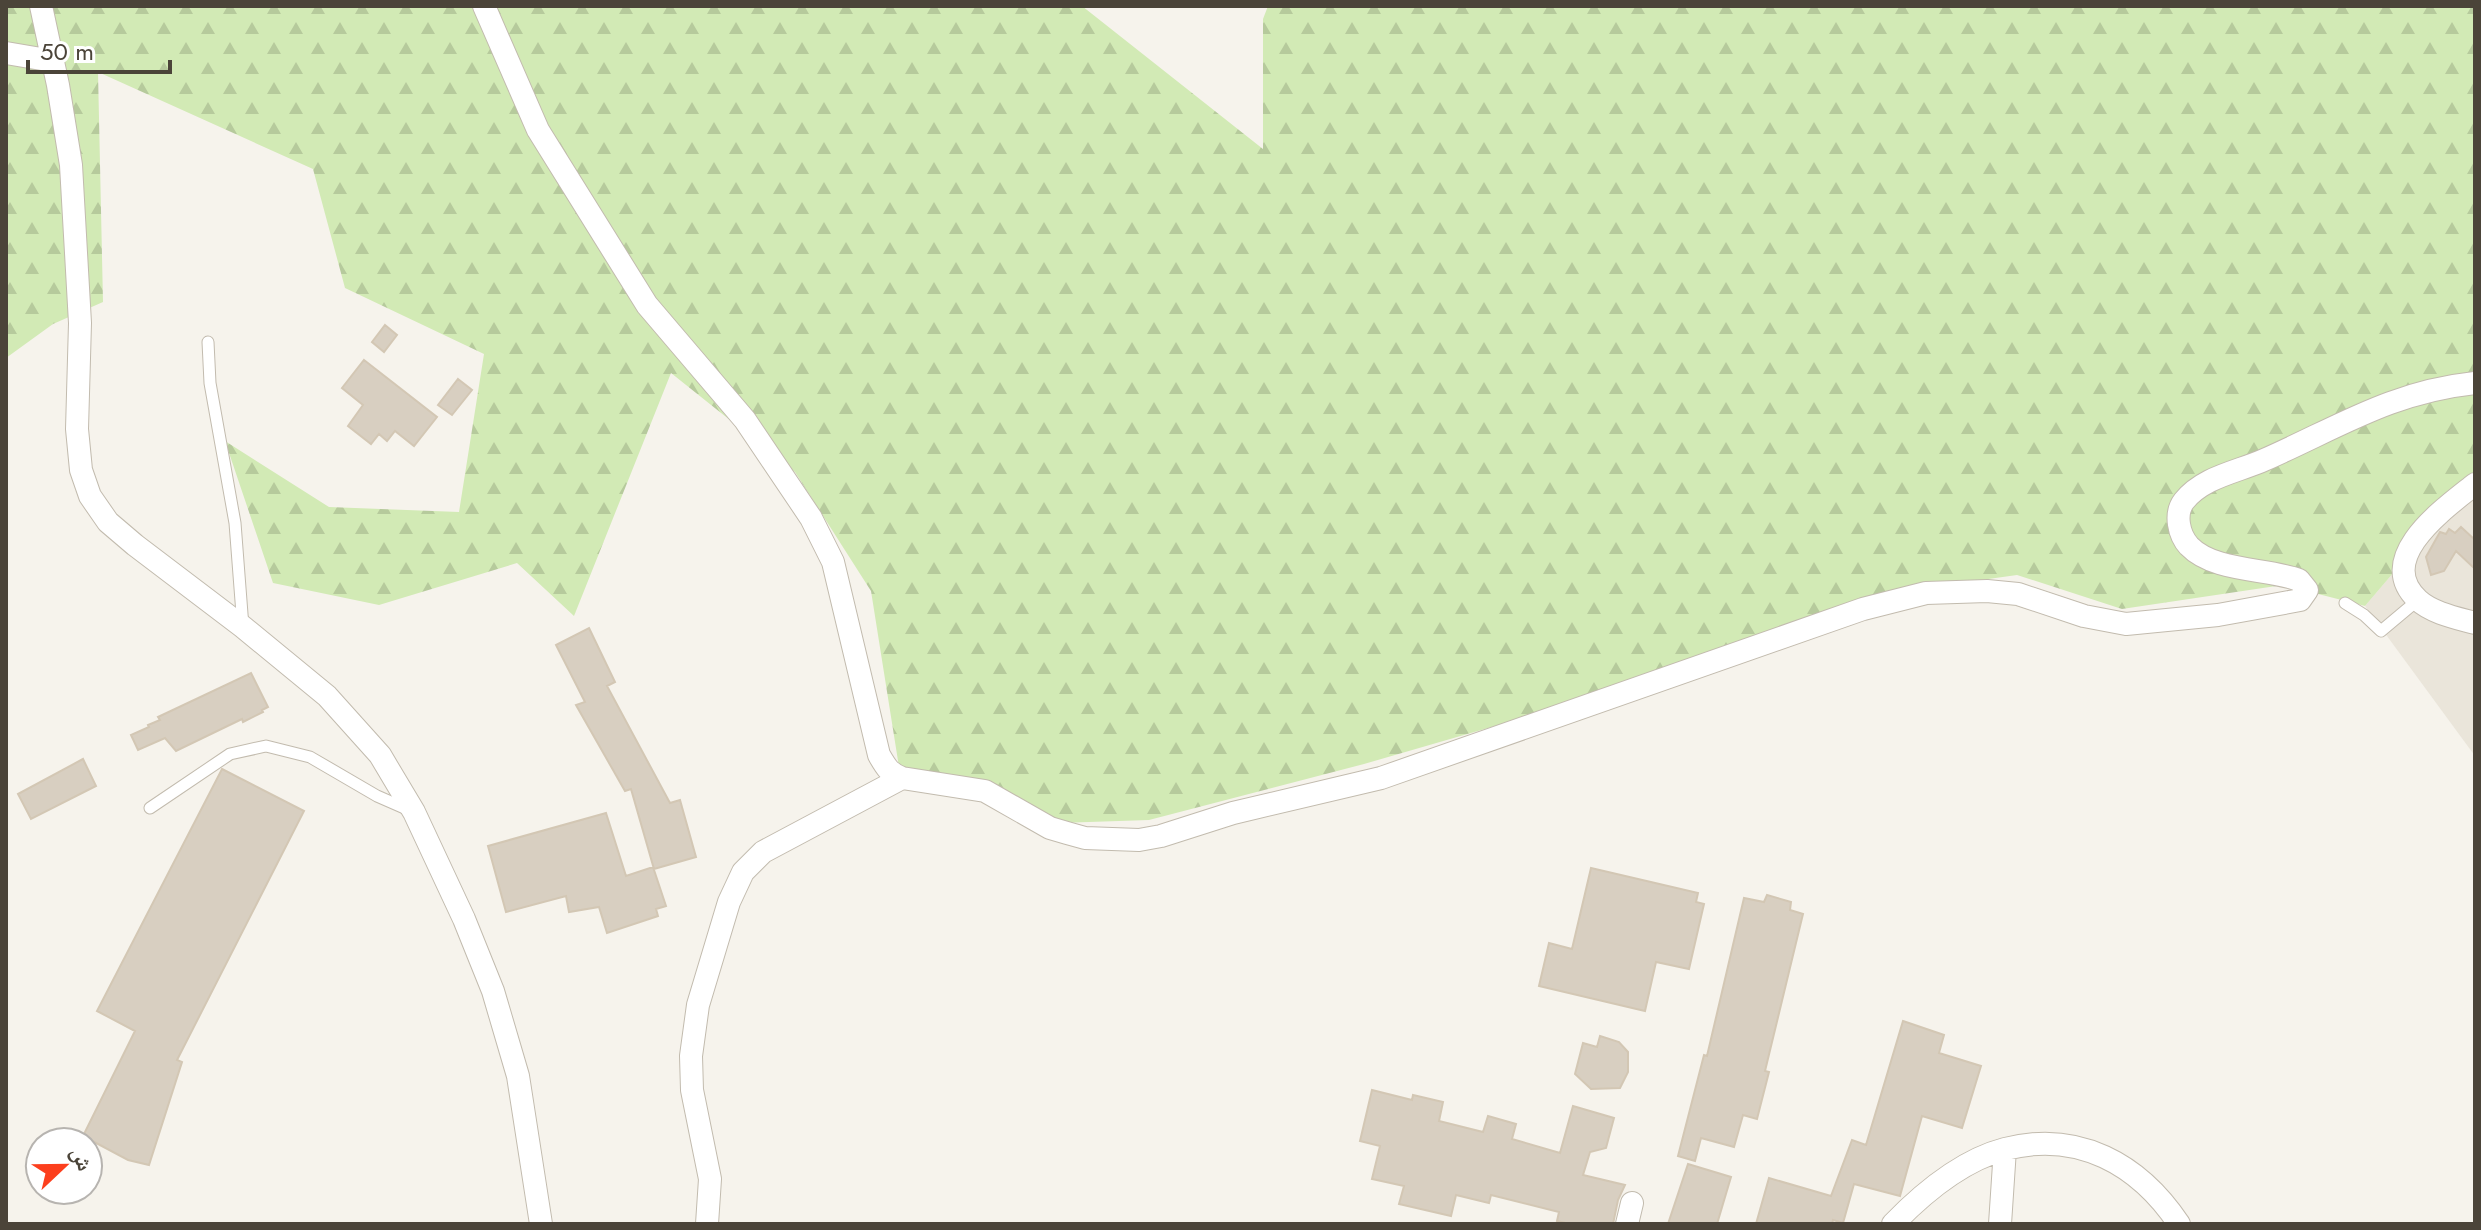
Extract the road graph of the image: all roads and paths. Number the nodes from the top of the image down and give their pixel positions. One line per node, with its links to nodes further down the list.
1 (41, 6): 4 (street)
2 (484, 6): 12 (street)
3 (6, 53): 4 (street)
4 (53, 61): 11 (street)
5 (208, 342): 11 (lane)
6 (2475, 383): 12 (street)
7 (2475, 484): 8 (street)
8 (2418, 600): 9 (lane); 10 (street)
9 (2345, 603)
10 (2475, 623)
11 (243, 627): 14 (street)
12 (902, 778): 17 (street)
13 (150, 808): 14 (lane)
14 (414, 812): 16 (street)
15 (2005, 1149): 18 (street); 19 (street); 20 (street)
16 (541, 1224)
17 (707, 1224)
18 (1893, 1224)
19 (2000, 1224)
20 (2179, 1224)

